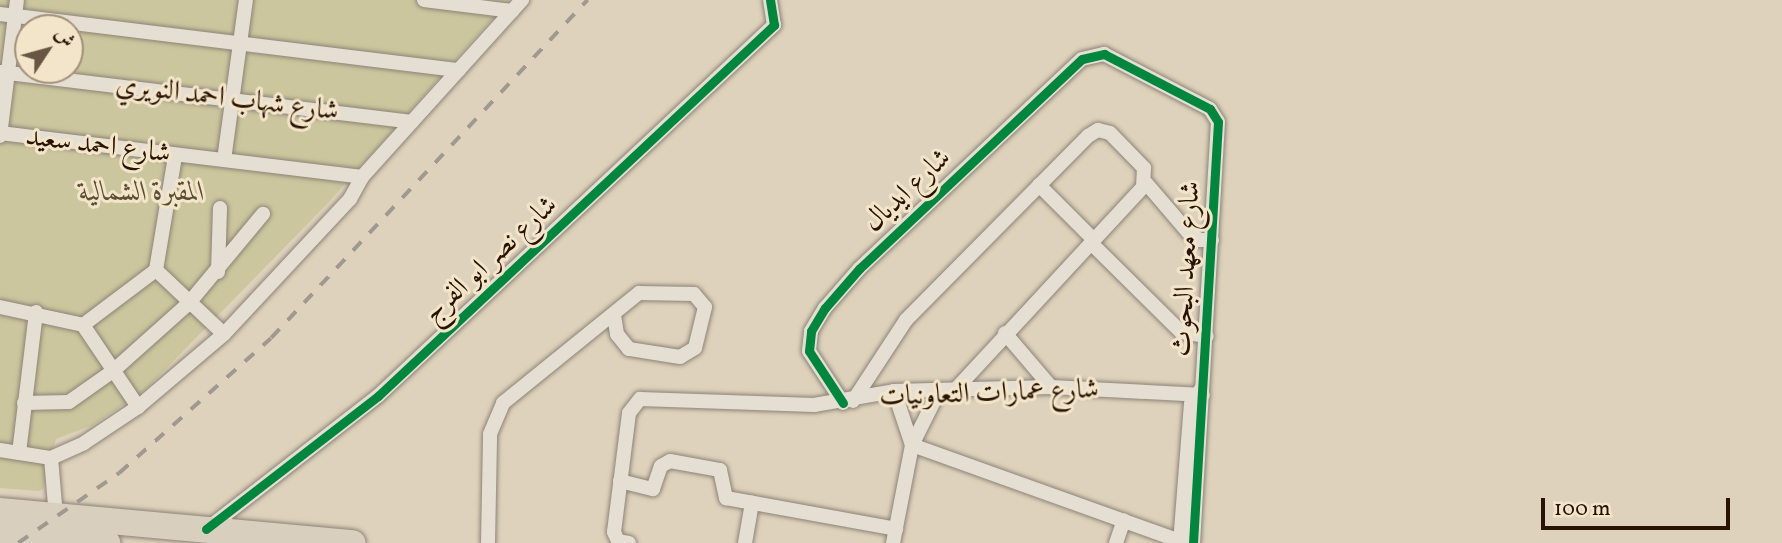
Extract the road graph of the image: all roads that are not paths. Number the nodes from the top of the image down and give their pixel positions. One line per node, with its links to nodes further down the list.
1 (246, 0): 7 (street)
2 (424, 0): 4 (street)
3 (770, 0): 50 (street, شارع نصر ابو الفرج)
4 (517, 5): 9 (street)
5 (14, 21): 10 (street)
6 (84, 24): 7 (street)
7 (240, 42): 9 (street); 11 (street)
8 (1112, 58): 21 (street, شارع معهد البحوث); 39 (street, شارع ايديال)
9 (459, 70): 12 (street)
10 (4, 73): 11 (street, شارع شهاب احمد النويري); 13 (street)
11 (232, 100): 12 (street, شارع شهاب احمد النويري); 15 (street)
12 (412, 122): 16 (street)
13 (0, 134): 14 (street, شارع احمد سعيد)
14 (175, 156): 15 (street, شارع احمد سعيد); 23 (street)
15 (224, 160): 16 (street, شارع احمد سعيد)
16 (362, 177): 31 (street)
17 (1146, 183): 18 (street); 21 (street); 22 (street)
18 (1039, 185): 22 (street); 39 (street)
19 (220, 208): 24 (street)
20 (263, 214): 24 (street)
21 (1212, 240): 32 (street, شارع معهد البحوث)
22 (1092, 242): 30 (street); 32 (street)
23 (156, 270): 25 (street); 29 (street)
24 (218, 272): 25 (street)
25 (189, 303): 31 (street); 33 (street)
26 (0, 307): 27 (street)
27 (36, 312): 29 (street); 40 (street)
28 (614, 314): 28 (street); 57 (street)
29 (83, 325): 33 (street)
30 (1005, 333): 34 (street); 35 (street)
31 (224, 334): 41 (street)
32 (1207, 336): 38 (street, شارع معهد البحوث)
33 (113, 371): 40 (street); 41 (street)
34 (1051, 387): 35 (street, شارع عمارات التعاونيات); 38 (street, شارع عمارات التعاونيات)
35 (955, 390): 37 (street, شارع عمارات التعاونيات)
36 (894, 391): 37 (street, شارع عمارات التعاونيات); 39 (street, شارع عمارات التعاونيات); 42 (street)
37 (939, 391): 42 (street)
38 (1200, 393): 54 (street, شارع معهد البحوث)
39 (848, 402): 46 (street, شارع عمارات التعاونيات)
40 (24, 403): 44 (street)
41 (138, 407): 45 (street)
42 (912, 445): 49 (street); 53 (street)
43 (0, 450): 44 (street)
44 (19, 453): 45 (street)
45 (51, 458): 52 (street)
46 (620, 481): 47 (street); 58 (street)
47 (752, 503): 53 (street); 59 (street)
48 (0, 511): 52 (highway)
49 (1124, 520): 54 (street); 60 (street)
50 (206, 529): 52 (highway); 56 (highway)
51 (0, 532): 52 (highway)
52 (54, 533): 55 (highway)
53 (895, 536)
54 (1185, 542)
55 (107, 543)
56 (353, 543)
57 (488, 543)
58 (629, 543)
59 (744, 543)
60 (1116, 543)

